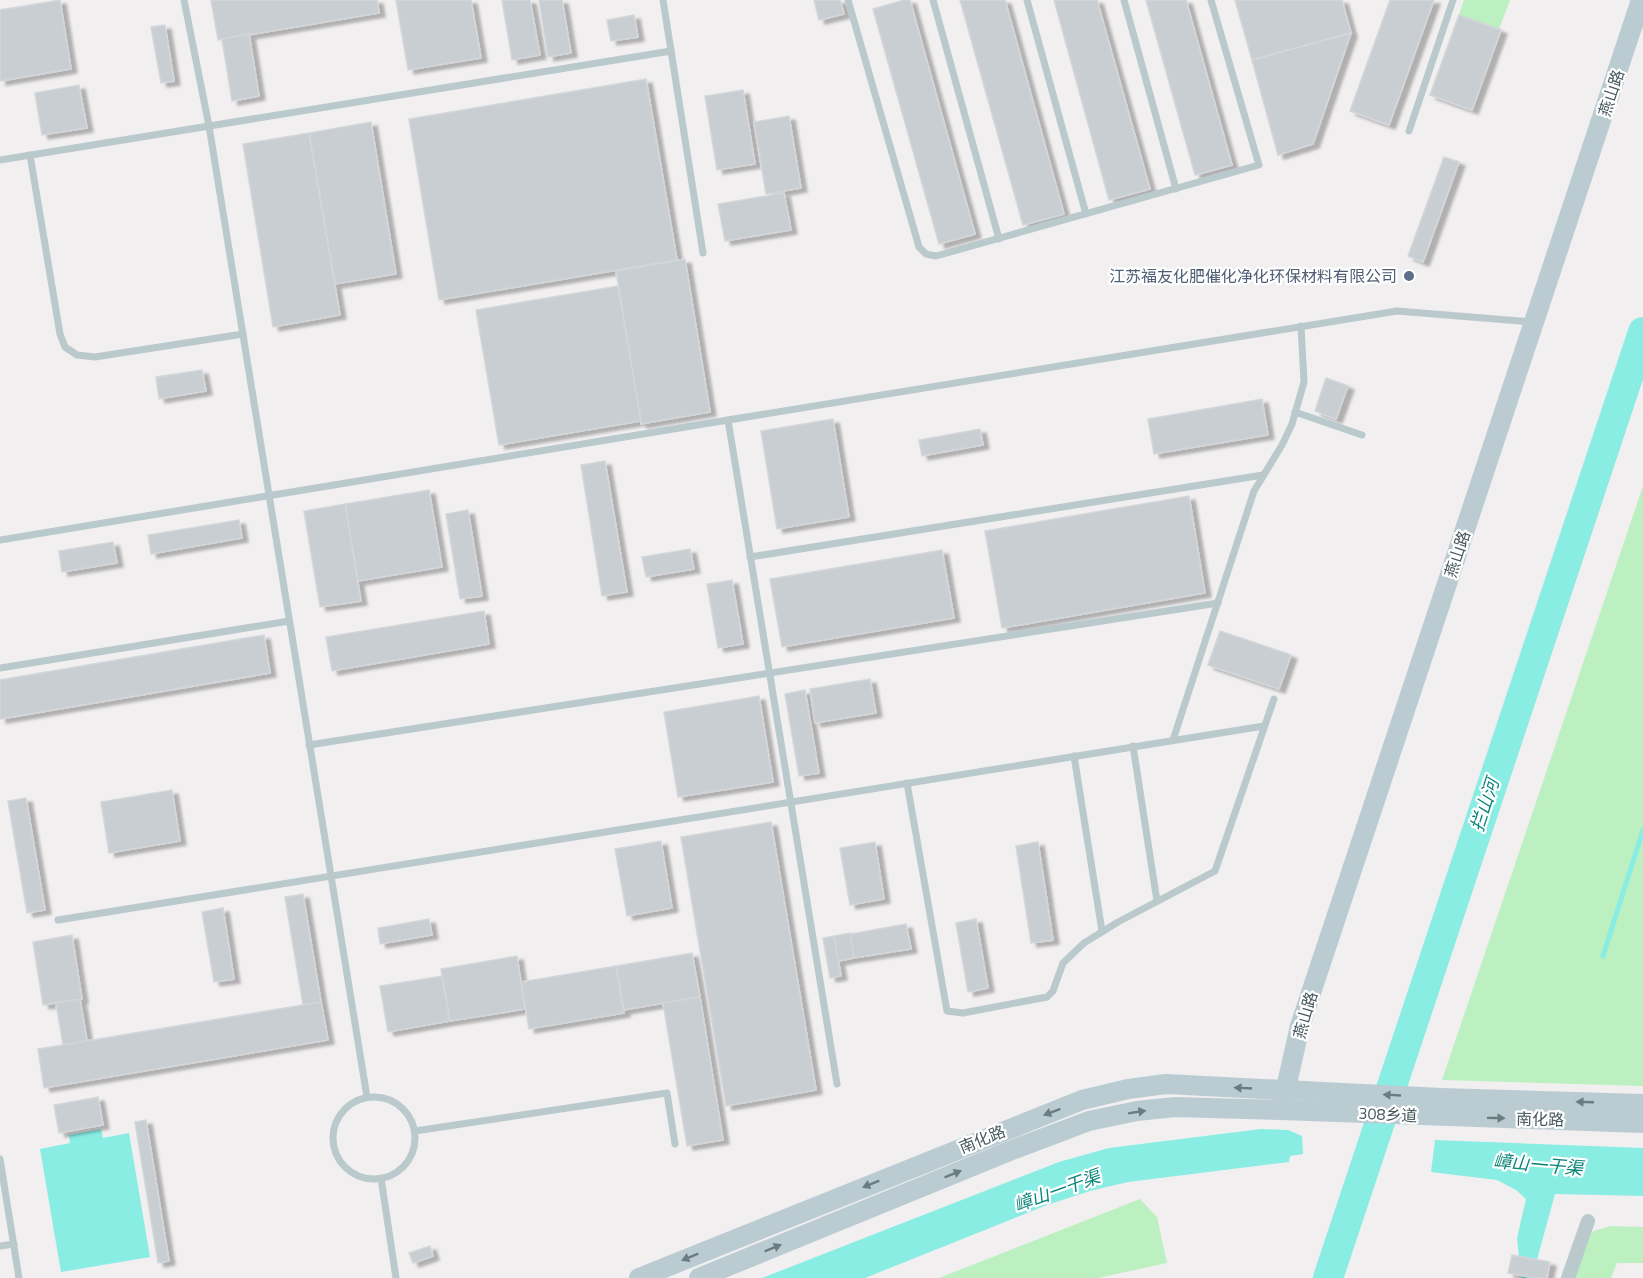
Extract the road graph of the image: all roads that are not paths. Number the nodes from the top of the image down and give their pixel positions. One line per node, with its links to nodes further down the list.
1 (184, 0): 11 (lane)
2 (663, 0): 10 (lane)
3 (848, 0): 17 (lane)
4 (933, 0): 17 (lane)
5 (1027, 0): 16 (lane)
6 (1124, 0): 15 (lane)
7 (1211, 0): 15 (lane)
8 (1453, 0): 12 (lane)
9 (1641, 0): 19 (main road, 燕山路)
10 (671, 51): 11 (lane); 18 (lane)
11 (209, 126): 13 (lane); 21 (lane)
12 (1409, 131)
13 (30, 155): 14 (lane); 21 (lane)
14 (0, 160)
15 (1176, 189): 16 (lane)
16 (1086, 214): 17 (lane)
17 (999, 239)
18 (703, 253)
19 (1534, 322): 20 (lane); 46 (main road, 燕山路)
20 (1300, 326): 22 (lane); 23 (lane)
21 (243, 334): 26 (lane)
22 (1295, 412): 24 (lane); 25 (lane)
23 (728, 420): 26 (lane); 28 (lane)
24 (1362, 435)
25 (1263, 475): 28 (lane); 29 (lane)
26 (269, 496): 27 (lane); 30 (lane)
27 (0, 540)
28 (750, 557): 32 (lane)
29 (1218, 603): 32 (lane); 35 (lane)
30 (289, 621): 31 (lane); 36 (lane)
31 (0, 668)
32 (769, 673): 36 (lane); 40 (lane)
33 (1274, 699): 34 (lane)
34 (1264, 726): 35 (lane); 42 (lane)
35 (1173, 740): 37 (lane)
36 (309, 745): 41 (lane)
37 (1132, 746): 38 (lane); 42 (lane)
38 (1074, 756): 39 (lane); 44 (lane)
39 (907, 783): 40 (lane); 44 (lane)
40 (790, 802): 41 (lane); 45 (lane)
41 (331, 876): 43 (lane); 48 (lane)
42 (1157, 902): 44 (lane)
43 (58, 920)
44 (1102, 931)
45 (837, 1084)
46 (1286, 1089): 47 (main road, 南化路); 51 (main road, 燕山路); 63 (main road, 南化路, one-way to 63)
47 (1343, 1092): 50 (main road, 308乡道, one-way to 47)
48 (367, 1097): 54 (lane); 57 (lane)
49 (1643, 1104): 50 (main road, 南化路, one-way to 50)
50 (1439, 1108): 52 (main road, 308乡道); 53 (main road, 南化路, one-way to 53)
51 (1281, 1110): 52 (main road, 南化路); 64 (main road, 南化路, one-way to 51)
52 (1338, 1112)
53 (1643, 1124)
54 (415, 1131): 55 (lane); 57 (lane)
55 (675, 1144)
56 (0, 1159): 59 (lane)
57 (381, 1178): 62 (lane)
58 (1588, 1221): 65 (street)
59 (14, 1244): 60 (lane); 61 (lane)
60 (0, 1246)
61 (19, 1278)
62 (396, 1278)
63 (639, 1278)
64 (699, 1278)
65 (1568, 1278)

